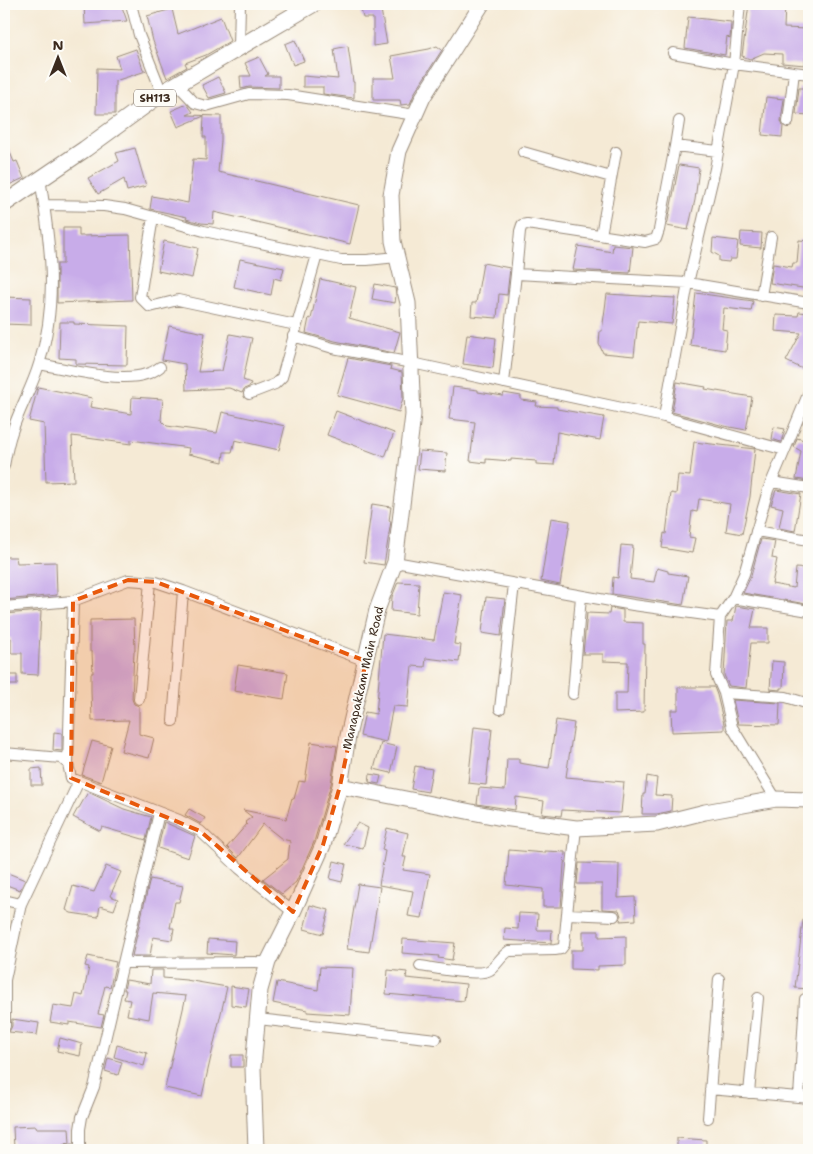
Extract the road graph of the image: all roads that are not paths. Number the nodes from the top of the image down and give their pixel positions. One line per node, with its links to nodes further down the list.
1 (131, 4): 12 (street)
2 (240, 4): 6 (street)
3 (313, 4): 6 (main road, SH113)
4 (482, 4): 13 (main road, Manapakkam Main Road)
5 (740, 4): 8 (street)
6 (239, 47): 11 (main road, SH113)
7 (673, 53): 8 (street)
8 (734, 64): 9 (street); 17 (street)
9 (794, 72): 10 (street); 15 (street)
10 (809, 74)
11 (177, 84): 12 (main road, SH113); 13 (street)
12 (162, 93): 20 (main road, SH113)
13 (415, 115): 28 (main road, Manapakkam Main Road)
14 (679, 121): 16 (street)
15 (788, 122)
16 (675, 146): 17 (street); 25 (street)
17 (718, 151): 30 (street)
18 (523, 152): 21 (street)
19 (616, 152): 21 (street)
20 (40, 178): 22 (main road, SH113); 23 (street)
21 (611, 178): 25 (street)
22 (4, 201)
23 (44, 205): 24 (street); 36 (street)
24 (153, 217): 27 (street); 33 (street)
25 (601, 235): 29 (street)
26 (771, 237): 31 (street)
27 (317, 255): 28 (street); 33 (street)
28 (397, 256): 35 (main road, Manapakkam Main Road)
29 (516, 274): 30 (street); 38 (street)
30 (688, 283): 31 (street); 41 (street)
31 (761, 296): 32 (street)
32 (809, 303)
33 (296, 325): 34 (street)
34 (293, 336): 35 (street); 40 (street)
35 (412, 363): 38 (street); 48 (main road, Manapakkam Main Road)
36 (39, 364): 37 (street); 43 (street)
37 (160, 367)
38 (504, 383): 41 (street)
39 (809, 392): 42 (street)
40 (249, 394)
41 (664, 417): 42 (street)
42 (785, 450): 44 (street)
43 (4, 466)
44 (772, 482): 45 (street); 46 (street)
45 (809, 488)
46 (756, 531): 47 (street); 53 (street)
47 (809, 540)
48 (395, 562): 50 (street); 58 (main road, Manapakkam Main Road)
49 (150, 582): 51 (street); 54 (street); 61 (street)
50 (514, 584): 52 (street); 63 (street)
51 (183, 591): 58 (street); 64 (street)
52 (581, 596): 57 (street); 60 (street)
53 (733, 598): 56 (street); 57 (street)
54 (73, 600): 55 (street); 66 (street)
55 (4, 608)
56 (809, 611)
57 (720, 617): 59 (street)
58 (366, 661): 68 (main road, Manapakkam Main Road)
59 (724, 693): 62 (street); 69 (street)
60 (573, 694)
61 (138, 699)
62 (809, 704)
63 (500, 709)
64 (173, 721)
65 (4, 753): 66 (street)
66 (68, 764): 67 (street)
67 (79, 781): 71 (street); 74 (street)
68 (340, 786): 72 (main road); 75 (main road, Manapakkam Main Road)
69 (776, 799): 70 (main road); 72 (main road)
70 (809, 800)
71 (159, 812): 75 (street); 79 (street)
72 (576, 828): 76 (street)
73 (4, 900): 74 (street)
74 (21, 904): 85 (street)
75 (293, 912): 78 (main road, Manapakkam Main Road)
76 (567, 914): 77 (street); 80 (street)
77 (614, 916)
78 (268, 962): 79 (street); 84 (main road, Manapakkam Main Road)
79 (123, 963): 92 (street)
80 (420, 966)
81 (719, 979): 87 (street)
82 (758, 998): 88 (street)
83 (805, 999): 89 (street)
84 (258, 1019): 86 (street); 93 (main road, Manapakkam Main Road)
85 (5, 1026)
86 (436, 1039)
87 (710, 1089): 88 (street); 90 (street)
88 (749, 1092): 89 (street)
89 (804, 1097)
90 (708, 1118)
91 (67, 1150): 92 (street)
92 (80, 1150)
93 (256, 1150)

